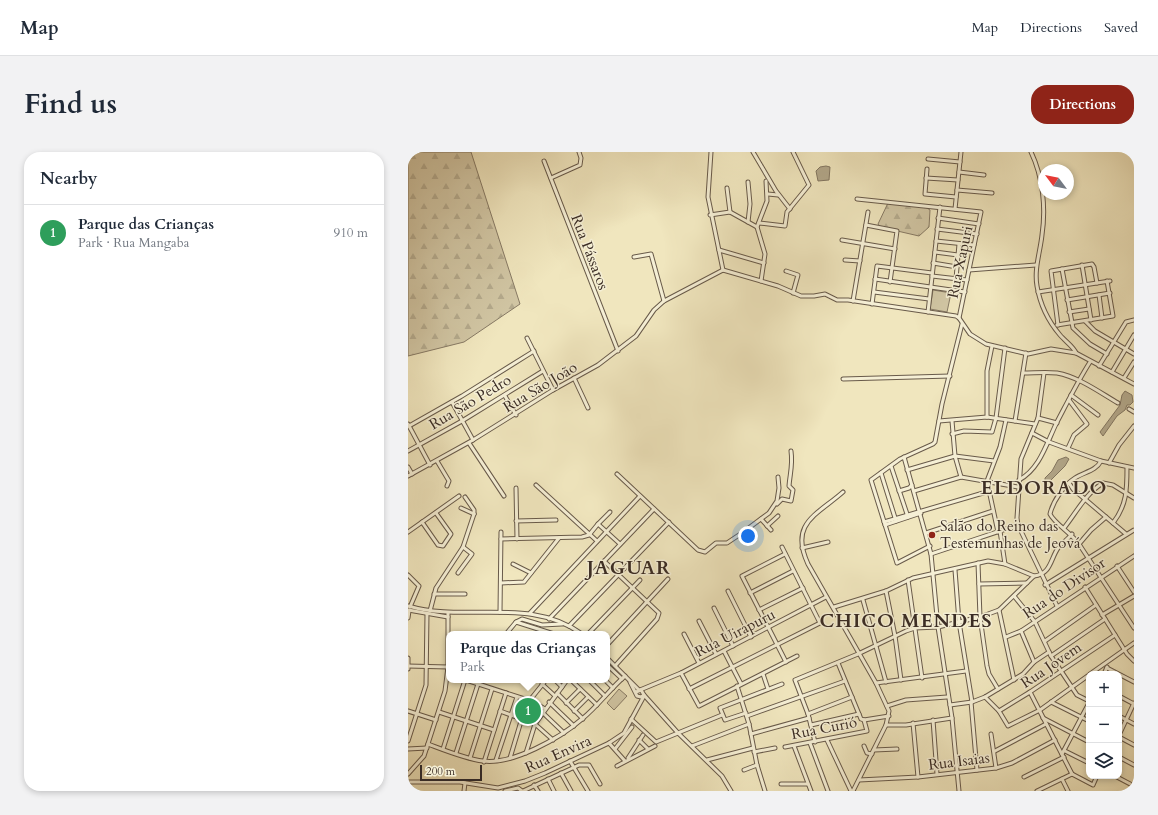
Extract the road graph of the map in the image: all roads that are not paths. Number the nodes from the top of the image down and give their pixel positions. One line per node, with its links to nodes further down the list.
1 (579, 152): 13 (street)
2 (711, 152): 30 (street)
3 (753, 152): 22 (street)
4 (793, 152): 26 (street)
5 (961, 152): 9 (street)
6 (1030, 152): 53 (street)
7 (928, 159): 9 (street)
8 (544, 161): 13 (street, Rua Pássaros)
9 (960, 162): 11 (street)
10 (927, 169): 14 (street)
11 (959, 172): 12 (street); 15 (street)
12 (984, 174)
13 (551, 178): 103 (street, Rua Pássaros)
14 (926, 178): 15 (street); 23 (street)
15 (958, 180): 19 (street)
16 (766, 181): 21 (street)
17 (748, 182): 32 (street)
18 (726, 188): 28 (street)
19 (957, 190): 20 (street); 23 (street)
20 (992, 193)
21 (768, 194): 22 (street); 33 (street)
22 (778, 195): 26 (street)
23 (956, 197): 27 (street)
24 (857, 199): 25 (street)
25 (940, 207): 27 (street); 31 (street)
26 (790, 209): 33 (street)
27 (955, 209): 34 (street, Rua Xapuri)
28 (730, 212): 30 (street); 32 (street)
29 (868, 212): 35 (street)
30 (710, 215): 45 (street)
31 (938, 218): 34 (street); 37 (street)
32 (748, 222): 36 (street)
33 (759, 223): 36 (street)
34 (979, 224): 38 (street, Rua Xapuri)
35 (866, 225): 41 (street); 44 (street)
36 (757, 227): 52 (street)
37 (937, 229): 38 (street); 40 (street)
38 (977, 234): 43 (street, Rua Xapuri)
39 (842, 240): 41 (street)
40 (936, 240): 42 (street); 46 (street)
41 (863, 244): 44 (street); 50 (street)
42 (959, 244): 43 (street); 47 (street)
43 (974, 245): 59 (street, Rua Xapuri)
44 (895, 249): 56 (street)
45 (719, 250): 52 (street); 58 (street)
46 (934, 252): 47 (street); 51 (street)
47 (958, 255): 55 (street)
48 (634, 257): 80 (street)
49 (845, 260): 50 (street)
50 (860, 261): 82 (street)
51 (933, 263): 55 (street); 61 (street)
52 (764, 264): 64 (street)
53 (1036, 264): 59 (street); 74 (street)
54 (1082, 265): 57 (street); 67 (street); 68 (street)
55 (957, 267): 63 (street)
56 (892, 268): 61 (street); 62 (street); 66 (street)
57 (1062, 269): 70 (street); 71 (street)
58 (723, 270): 64 (street); 80 (street, Rua São João)
59 (969, 270): 65 (street, Rua Xapuri)
60 (786, 271): 75 (street)
61 (932, 275): 63 (street); 69 (street)
62 (875, 279): 66 (street); 72 (street)
63 (956, 279): 65 (street)
64 (761, 280): 75 (street)
65 (967, 280): 73 (street, Rua Xapuri)
66 (890, 282): 69 (street)
67 (1097, 283): 68 (street); 76 (street)
68 (1085, 285): 70 (street); 78 (street)
69 (930, 288): 73 (street); 79 (street)
70 (1065, 288): 71 (street); 81 (street)
71 (1054, 290): 74 (street); 94 (street)
72 (874, 292): 79 (street); 83 (street)
73 (965, 292): 87 (street, Rua Xapuri)
74 (1038, 292): 95 (street)
75 (793, 293): 82 (street)
76 (1110, 293): 77 (street); 88 (street)
77 (1099, 295): 78 (street); 88 (street)
78 (1087, 297): 81 (street); 84 (street)
79 (929, 299): 85 (street)
80 (664, 300): 103 (street, Rua São João)
81 (1067, 300): 86 (street)
82 (853, 301): 83 (street)
83 (872, 304): 85 (street)
84 (1089, 309): 86 (street); 89 (street)
85 (928, 312): 87 (street)
86 (1069, 312): 92 (street)
87 (959, 318): 93 (street)
88 (1102, 318): 89 (street)
89 (1091, 320): 91 (street)
90 (1134, 320): 98 (street)
91 (1085, 321): 92 (street); 98 (street)
92 (1071, 323): 94 (street); 106 (street)
93 (962, 324): 99 (street); 115 (street)
94 (1058, 325): 95 (street)
95 (1054, 327): 105 (street)
96 (1134, 335): 101 (street)
97 (527, 338): 102 (street)
98 (1114, 342): 101 (street); 106 (street)
99 (992, 346): 100 (street); 132 (street)
100 (1004, 348): 104 (street); 133 (street)
101 (1126, 349): 107 (street); 112 (street)
102 (534, 351): 111 (street); 125 (street)
103 (618, 351): 116 (street, Rua São João)
104 (1026, 353): 105 (street); 113 (street)
105 (1074, 353): 108 (street)
106 (1107, 354): 110 (street)
107 (1134, 354)
108 (1090, 362): 110 (street); 119 (street)
109 (1134, 362): 117 (street)
110 (1100, 366): 112 (street)
111 (544, 371): 121 (street); 123 (street, Rua São Pedro)
112 (1112, 372): 117 (street)
113 (1023, 373): 114 (street); 139 (street)
114 (1044, 373): 119 (street); 134 (street)
115 (950, 376): 118 (street); 137 (street)
116 (574, 378): 121 (street, Rua São João); 127 (street)
117 (1124, 378): 120 (street)
118 (843, 379)
119 (1078, 380): 122 (street); 126 (street)
120 (1134, 384)
121 (553, 390): 130 (street, Rua São João)
122 (1071, 395): 124 (street); 131 (street)
123 (505, 396): 130 (street); 136 (street, Rua São Pedro)
124 (1069, 400): 140 (street); 150 (street)
125 (452, 402): 136 (street); 142 (street)
126 (1118, 403)
127 (588, 408)
128 (1129, 409): 129 (street)
129 (1134, 412)
130 (516, 415): 146 (street, Rua São João)
131 (1098, 415)
132 (987, 417): 133 (street); 138 (street)
133 (996, 418): 135 (street); 145 (street)
134 (1038, 418): 140 (street); 141 (street)
135 (1006, 420): 139 (street); 156 (street)
136 (462, 421): 146 (street); 149 (street, Rua São Pedro)
137 (939, 421): 138 (street); 154 (street)
138 (952, 421): 145 (street)
139 (1015, 421): 141 (street)
140 (1057, 423): 147 (street)
141 (1035, 424): 144 (street)
142 (409, 425): 149 (street)
143 (1133, 429): 158 (street)
144 (1032, 433): 147 (street); 171 (street)
145 (952, 434): 153 (street)
146 (473, 440): 148 (street, Rua São João)
147 (1049, 442): 150 (street); 171 (street)
148 (469, 443): 155 (street, Rua São João); 185 (street)
149 (419, 445): 152 (street, Rua São Pedro); 159 (street)
150 (1068, 448): 157 (street)
151 (791, 451): 190 (street)
152 (408, 452)
153 (955, 456): 156 (street); 164 (street); 170 (street)
154 (904, 457): 160 (street); 164 (street)
155 (437, 461): 159 (street, Rua São João); 176 (street)
156 (994, 461): 172 (street)
157 (1102, 461): 158 (street); 173 (street)
158 (1109, 463): 162 (street)
159 (430, 465): 166 (street, Rua São João)
160 (891, 466): 165 (street); 179 (street)
161 (408, 467): 166 (street)
162 (1127, 467): 163 (street); 183 (street)
163 (1134, 468)
164 (907, 470): 174 (street)
165 (881, 473): 202 (street); 207 (street)
166 (412, 474): 168 (street, Rua São João)
167 (617, 474): 186 (street)
168 (408, 476)
169 (778, 477): 190 (street)
170 (961, 477): 172 (street); 180 (street)
171 (1019, 480): 177 (street)
172 (987, 482): 177 (street); 181 (street)
173 (1069, 483): 189 (street); 212 (street)
174 (912, 484): 179 (street); 180 (street)
175 (536, 485): 222 (street)
176 (447, 486)
177 (1018, 487): 210 (street)
178 (516, 488): 204 (street)
179 (899, 491): 199 (street)
180 (914, 491): 195 (street)
181 (990, 491): 193 (street); 195 (street)
182 (843, 492): 233 (street)
183 (1127, 494): 188 (street); 189 (street); 208 (street)
184 (459, 496): 196 (street)
185 (504, 496)
186 (640, 496): 192 (street); 218 (street)
187 (465, 497): 197 (street)
188 (1134, 498)
189 (1086, 500): 200 (street); 212 (street)
190 (775, 504): 201 (street)
191 (461, 508): 197 (street)
192 (654, 509): 206 (street); 228 (street)
193 (993, 511): 216 (street); 219 (street)
194 (610, 512): 209 (street)
195 (920, 512): 199 (street); 219 (street)
196 (436, 514): 205 (street); 205 (street)
197 (474, 514): 231 (street)
198 (778, 516): 211 (street)
199 (907, 516): 202 (street)
200 (1106, 517): 208 (street); 229 (street)
201 (761, 519): 206 (street); 211 (street)
202 (896, 519): 207 (street)
203 (556, 520): 204 (street)
204 (516, 521): 225 (street)
205 (422, 522): 215 (street)
206 (669, 522): 249 (street)
207 (885, 523): 230 (street)
208 (1113, 523): 221 (street)
209 (598, 524): 218 (street); 222 (street)
210 (1018, 525): 216 (street); 250 (street)
211 (767, 526): 213 (street)
212 (1064, 528): 220 (street)
213 (771, 530)
214 (1134, 530): 221 (street)
215 (409, 531)
216 (999, 531): 235 (street); 241 (street)
217 (502, 532): 224 (street)
218 (606, 532): 226 (street); 228 (street)
219 (926, 533): 230 (street)
220 (1072, 534): 229 (street); 250 (street)
221 (1126, 534): 237 (street)
222 (589, 535): 223 (street); 226 (street)
223 (559, 538): 225 (street); 246 (street)
224 (501, 539): 225 (street); 256 (street)
225 (517, 539)
226 (597, 541): 287 (street)
227 (828, 542): 233 (street)
228 (620, 544): 238 (street)
229 (1079, 544): 237 (street)
230 (930, 546): 235 (street)
231 (463, 547): 245 (street); 267 (street)
232 (782, 547): 234 (street)
233 (802, 548): 271 (street)
234 (786, 554): 244 (street); 266 (street)
235 (932, 554): 247 (street)
236 (1134, 556): 242 (street, Rua do Divisor)
237 (1089, 557): 252 (street); 259 (street)
238 (604, 561): 249 (street); 293 (street)
239 (978, 563): 241 (street); 243 (street); 258 (street)
240 (513, 564): 246 (street)
241 (1005, 564): 251 (street)
242 (1117, 566): 252 (street, Rua do Divisor); 265 (street)
243 (955, 570): 247 (street); 298 (street)
244 (794, 571): 262 (street); 266 (street)
245 (458, 573)
246 (531, 573): 256 (street)
247 (933, 574): 255 (street); 303 (street)
248 (408, 575): 277 (street)
249 (618, 575): 261 (street); 302 (street)
250 (1041, 575): 251 (street); 259 (street)
251 (1034, 576): 257 (street)
252 (1101, 577): 260 (street, Rua do Divisor); 276 (street)
253 (668, 579): 273 (street)
254 (640, 580): 261 (street)
255 (908, 580): 264 (street); 305 (street)
256 (501, 583): 285 (street)
257 (1027, 583): 258 (street); 269 (street)
258 (979, 584): 291 (street)
259 (1046, 585): 278 (street)
260 (1085, 587): 275 (street); 278 (street, Rua do Divisor)
261 (632, 588): 273 (street); 311 (street)
262 (803, 588): 274 (street); 281 (street)
263 (728, 591): 317 (street)
264 (886, 591): 272 (street); 315 (street)
265 (1134, 592)
266 (750, 593): 281 (street)
267 (434, 594): 268 (street); 284 (street)
268 (465, 594)
269 (1014, 596): 282 (street); 299 (street)
270 (1134, 596): 276 (street)
271 (826, 597): 274 (street, Rua Uirapuru); 279 (street)
272 (863, 600): 279 (street); 323 (street)
273 (647, 601): 319 (street); 340 (street)
274 (813, 605): 304 (street, Rua Uirapuru); 321 (street)
275 (1096, 605): 289 (street); 318 (street)
276 (1120, 605): 289 (street); 306 (street)
277 (409, 606): 284 (street)
278 (1057, 606): 299 (street, Rua do Divisor)
279 (834, 607): 328 (street)
280 (714, 608): 322 (street)
281 (759, 610): 304 (street)
282 (999, 610): 291 (street); 316 (street)
283 (408, 611): 288 (street); 292 (street)
284 (430, 611): 286 (street)
285 (500, 612): 286 (street); 287 (street)
286 (448, 613): 290 (street)
287 (530, 613): 293 (street)
288 (427, 614): 290 (street); 342 (street)
289 (1102, 615): 294 (street)
290 (448, 617): 307 (street)
291 (980, 617): 298 (street); 385 (street)
292 (408, 618)
293 (550, 619): 295 (street)
294 (1105, 619): 314 (street); 330 (street)
295 (555, 621): 300 (street); 301 (street)
296 (699, 621): 327 (street)
297 (516, 622): 301 (street); 308 (street); 309 (street)
298 (959, 622): 303 (street); 347 (street)
299 (1035, 622): 312 (street, Rua do Divisor); 318 (street)
300 (564, 624): 301 (street); 302 (street)
301 (547, 626)
302 (570, 626): 310 (street)
303 (938, 627): 305 (street); 353 (street)
304 (768, 628): 317 (street, Rua Uirapuru); 321 (street)
305 (915, 628): 315 (street); 355 (street)
306 (1134, 628)
307 (448, 631)
308 (508, 631)
309 (544, 631)
310 (578, 631)
311 (591, 631)
312 (1021, 631): 316 (street, Rua do Divisor); 336 (street)
313 (684, 634): 338 (street)
314 (1115, 635): 324 (street); 348 (street, Rua Jovem)
315 (895, 636): 323 (street); 358 (street)
316 (1006, 636): 359 (street)
317 (751, 637): 322 (street, Rua Uirapuru)
318 (1045, 640): 326 (street)
319 (610, 642)
320 (1134, 643): 324 (street)
321 (776, 644): 335 (street); 343 (street)
322 (733, 646): 325 (street, Rua Uirapuru)
323 (876, 646): 328 (street); 362 (street)
324 (1124, 650): 332 (street); 334 (street)
325 (724, 651): 327 (street, Rua Uirapuru); 343 (street)
326 (1049, 652): 330 (street); 336 (street)
327 (716, 654): 338 (street, Rua Uirapuru)
328 (858, 654): 339 (street); 361 (street)
329 (797, 656): 335 (street)
330 (1051, 656): 348 (street)
331 (408, 658): 337 (street)
332 (1111, 660): 346 (street); 349 (street)
333 (610, 661): 340 (street)
334 (1134, 661)
335 (786, 662): 352 (street)
336 (1034, 662): 359 (street)
337 (408, 663): 341 (street)
338 (699, 663): 351 (street, Rua Uirapuru)
339 (838, 663): 360 (street); 394 (street)
340 (615, 666): 354 (street)
341 (408, 667): 342 (street)
342 (428, 667): 344 (street); 420 (street)
343 (732, 667): 374 (street); 383 (street)
344 (446, 668)
345 (610, 668): 357 (street)
346 (1107, 668): 350 (street); 363 (street)
347 (966, 671): 353 (street); 403 (street)
348 (1062, 671): 379 (street); 387 (street, Rua Jovem)
349 (1094, 671)
350 (1106, 671)
351 (681, 673): 376 (street, Rua Uirapuru); 383 (street)
352 (763, 674): 374 (street); 384 (street)
353 (944, 675): 355 (street); 396 (street)
354 (625, 676): 357 (street); 386 (street)
355 (922, 678): 358 (street)
356 (1085, 678): 379 (street)
357 (622, 679): 380 (street)
358 (901, 680): 362 (street)
359 (1014, 680): 385 (street)
360 (845, 681): 394 (street); 395 (street)
361 (876, 682): 362 (street); 411 (street)
362 (886, 682)
363 (1134, 682)
364 (446, 683): 419 (street)
365 (465, 683): 427 (street)
366 (475, 683): 372 (street)
367 (558, 683): 377 (street)
368 (564, 683): 377 (street)
369 (574, 683): 382 (street)
370 (592, 683): 390 (street)
371 (608, 683): 380 (street)
372 (478, 684): 381 (street); 441 (street)
373 (542, 684): 389 (street); 400 (street)
374 (741, 684): 378 (street)
375 (782, 684): 384 (street)
376 (652, 685): 386 (street, Rua Uirapuru); 391 (street, Rua Uirapuru)
377 (562, 686): 389 (street)
378 (737, 686): 383 (street); 399 (street)
379 (1072, 687): 401 (street); 404 (street)
380 (613, 688): 390 (street)
381 (492, 689): 388 (street); 447 (street)
382 (580, 689): 393 (street); 405 (street)
383 (689, 689)
384 (768, 689): 399 (street)
385 (998, 689): 397 (street)
386 (638, 690): 391 (street); 391 (street)
387 (1030, 692): 414 (street); 418 (street, Rua Jovem)
388 (506, 693): 392 (street); 416 (street)
389 (556, 694): 402 (street); 405 (street)
390 (605, 696): 408 (street)
391 (642, 696): 406 (street); 409 (street)
392 (517, 697): 400 (street); 421 (street)
393 (588, 697): 408 (street); 417 (street)
394 (801, 697): 422 (street); 425 (street)
395 (852, 697): 422 (street); 423 (street)
396 (947, 697): 410 (street); 411 (street)
397 (985, 697): 403 (street); 418 (street)
398 (1122, 697): 407 (street)
399 (740, 699): 424 (street); 425 (street)
400 (530, 700): 413 (street)
401 (1086, 700)
402 (549, 702): 413 (street); 450 (street)
403 (971, 702): 410 (street); 507 (street)
404 (1051, 702): 414 (street); 432 (street)
405 (566, 703): 417 (street)
406 (649, 703): 409 (street); 455 (street)
407 (1134, 703): 440 (street)
408 (597, 705): 434 (street)
409 (639, 705): 435 (street, Rua Envira)
410 (950, 705): 430 (street)
411 (887, 706): 426 (street)
412 (1086, 707): 432 (street)
413 (543, 710): 443 (street); 454 (street)
414 (1040, 710): 418 (street); 431 (street)
415 (408, 711): 420 (street)
416 (500, 711): 421 (street); 453 (street)
417 (574, 711): 434 (street)
418 (999, 711)
419 (439, 712): 427 (street); 436 (street)
420 (417, 714): 436 (street); 466 (street)
421 (511, 714): 428 (street); 495 (street)
422 (808, 714): 429 (street)
423 (859, 714): 437 (street); 448 (street)
424 (722, 715): 425 (street); 455 (street)
425 (746, 715): 444 (street)
426 (889, 716): 437 (street); 449 (street)
427 (453, 717): 441 (street); 480 (street)
428 (522, 718): 443 (street); 493 (street)
429 (809, 718): 448 (street); 456 (street)
430 (952, 718): 438 (street); 508 (street)
431 (1043, 718): 445 (street); 458 (street)
432 (1081, 718): 439 (street); 458 (street)
433 (1122, 718): 440 (street)
434 (583, 719): 450 (street)
435 (631, 719): 455 (street); 468 (street, Rua Envira)
436 (436, 720): 471 (street)
437 (864, 720): 463 (street, Rua Curió)
438 (933, 720): 442 (street); 511 (street)
439 (1086, 720)
440 (1126, 720): 446 (street); 452 (street)
441 (467, 721): 447 (street); 488 (street)
442 (913, 723): 449 (street); 513 (street)
443 (535, 724): 461 (street); 489 (street)
444 (749, 724): 456 (street); 473 (street)
445 (1046, 724): 464 (street); 485 (street)
446 (1134, 724)
447 (480, 725): 453 (street); 492 (street)
448 (811, 725): 467 (street)
449 (886, 725): 484 (street)
450 (574, 726): 454 (street)
451 (632, 726): 481 (street)
452 (1122, 729)
453 (494, 730): 499 (street)
454 (564, 733): 461 (street)
455 (678, 733): 473 (street)
456 (751, 734): 477 (street)
457 (991, 734): 485 (street)
458 (1073, 734): 465 (street); 486 (street)
459 (643, 735): 462 (street)
460 (1122, 738): 470 (street)
461 (553, 740): 489 (street)
462 (639, 740): 482 (street); 496 (street)
463 (827, 740): 467 (street, Rua Curió); 539 (street)
464 (1055, 740): 491 (street); 505 (street, Rua Isaias)
465 (1086, 740)
466 (408, 741)
467 (815, 742): 469 (street, Rua Curió)
468 (609, 743): 481 (street); 498 (street, Rua Envira)
469 (810, 743): 474 (street, Rua Curió); 538 (street)
470 (1134, 745)
471 (428, 746): 479 (street); 480 (street); 510 (street)
472 (654, 746): 482 (street)
473 (692, 746): 497 (street)
474 (794, 746): 476 (street, Rua Curió); 524 (street)
475 (864, 746): 490 (street)
476 (785, 747)
477 (753, 748): 487 (street); 497 (street)
478 (775, 748): 487 (street, Rua Curió)
479 (408, 749)
480 (443, 749): 488 (street)
481 (616, 749): 496 (street)
482 (648, 749): 496 (street)
483 (896, 749): 484 (street)
484 (874, 750): 490 (street)
485 (994, 751): 505 (street)
486 (1065, 751): 491 (street); 500 (street)
487 (754, 752): 503 (street)
488 (456, 753): 492 (street)
489 (526, 753): 493 (street)
490 (872, 754): 519 (street)
491 (1063, 755): 512 (street); 514 (street)
492 (470, 758): 499 (street)
493 (510, 758): 495 (street)
494 (1122, 759): 501 (street)
495 (496, 760): 499 (street)
496 (626, 760): 502 (street)
497 (707, 760): 535 (street)
498 (570, 761): 504 (street); 527 (street, Rua Envira)
499 (484, 762)
500 (1086, 762)
501 (1134, 765)
502 (616, 766)
503 (757, 766): 506 (street); 536 (street)
504 (573, 767): 509 (street); 522 (street); 534 (street)
505 (996, 768): 507 (street, Rua Isaias)
506 (744, 770)
507 (977, 770): 508 (street, Rua Isaias)
508 (957, 772): 511 (street, Rua Isaias); 540 (street)
509 (561, 773): 515 (street); 533 (street)
510 (408, 774)
511 (938, 774): 513 (street, Rua Isaias)
512 (1072, 774): 516 (street); 517 (street)
513 (918, 777): 519 (street, Rua Isaias)
514 (1024, 777)
515 (548, 779): 525 (street); 532 (street)
516 (1062, 779): 541 (street); 542 (street)
517 (1096, 779)
518 (1121, 779): 526 (street)
519 (859, 780): 539 (street)
520 (408, 782): 521 (street, Rua Envira)
521 (465, 783): 527 (street, Rua Envira); 528 (street)
522 (600, 784)
523 (781, 784): 524 (street)
524 (808, 784): 537 (street)
525 (534, 785): 530 (street); 531 (street)
526 (1134, 786)
527 (493, 790)
528 (464, 791)
529 (505, 791): 530 (street)
530 (522, 791)
531 (538, 791)
532 (554, 791)
533 (571, 791)
534 (588, 791)
535 (731, 791)
536 (765, 791)
537 (811, 791)
538 (828, 791)
539 (852, 791)
540 (959, 791)
541 (1037, 791)
542 (1068, 791)

